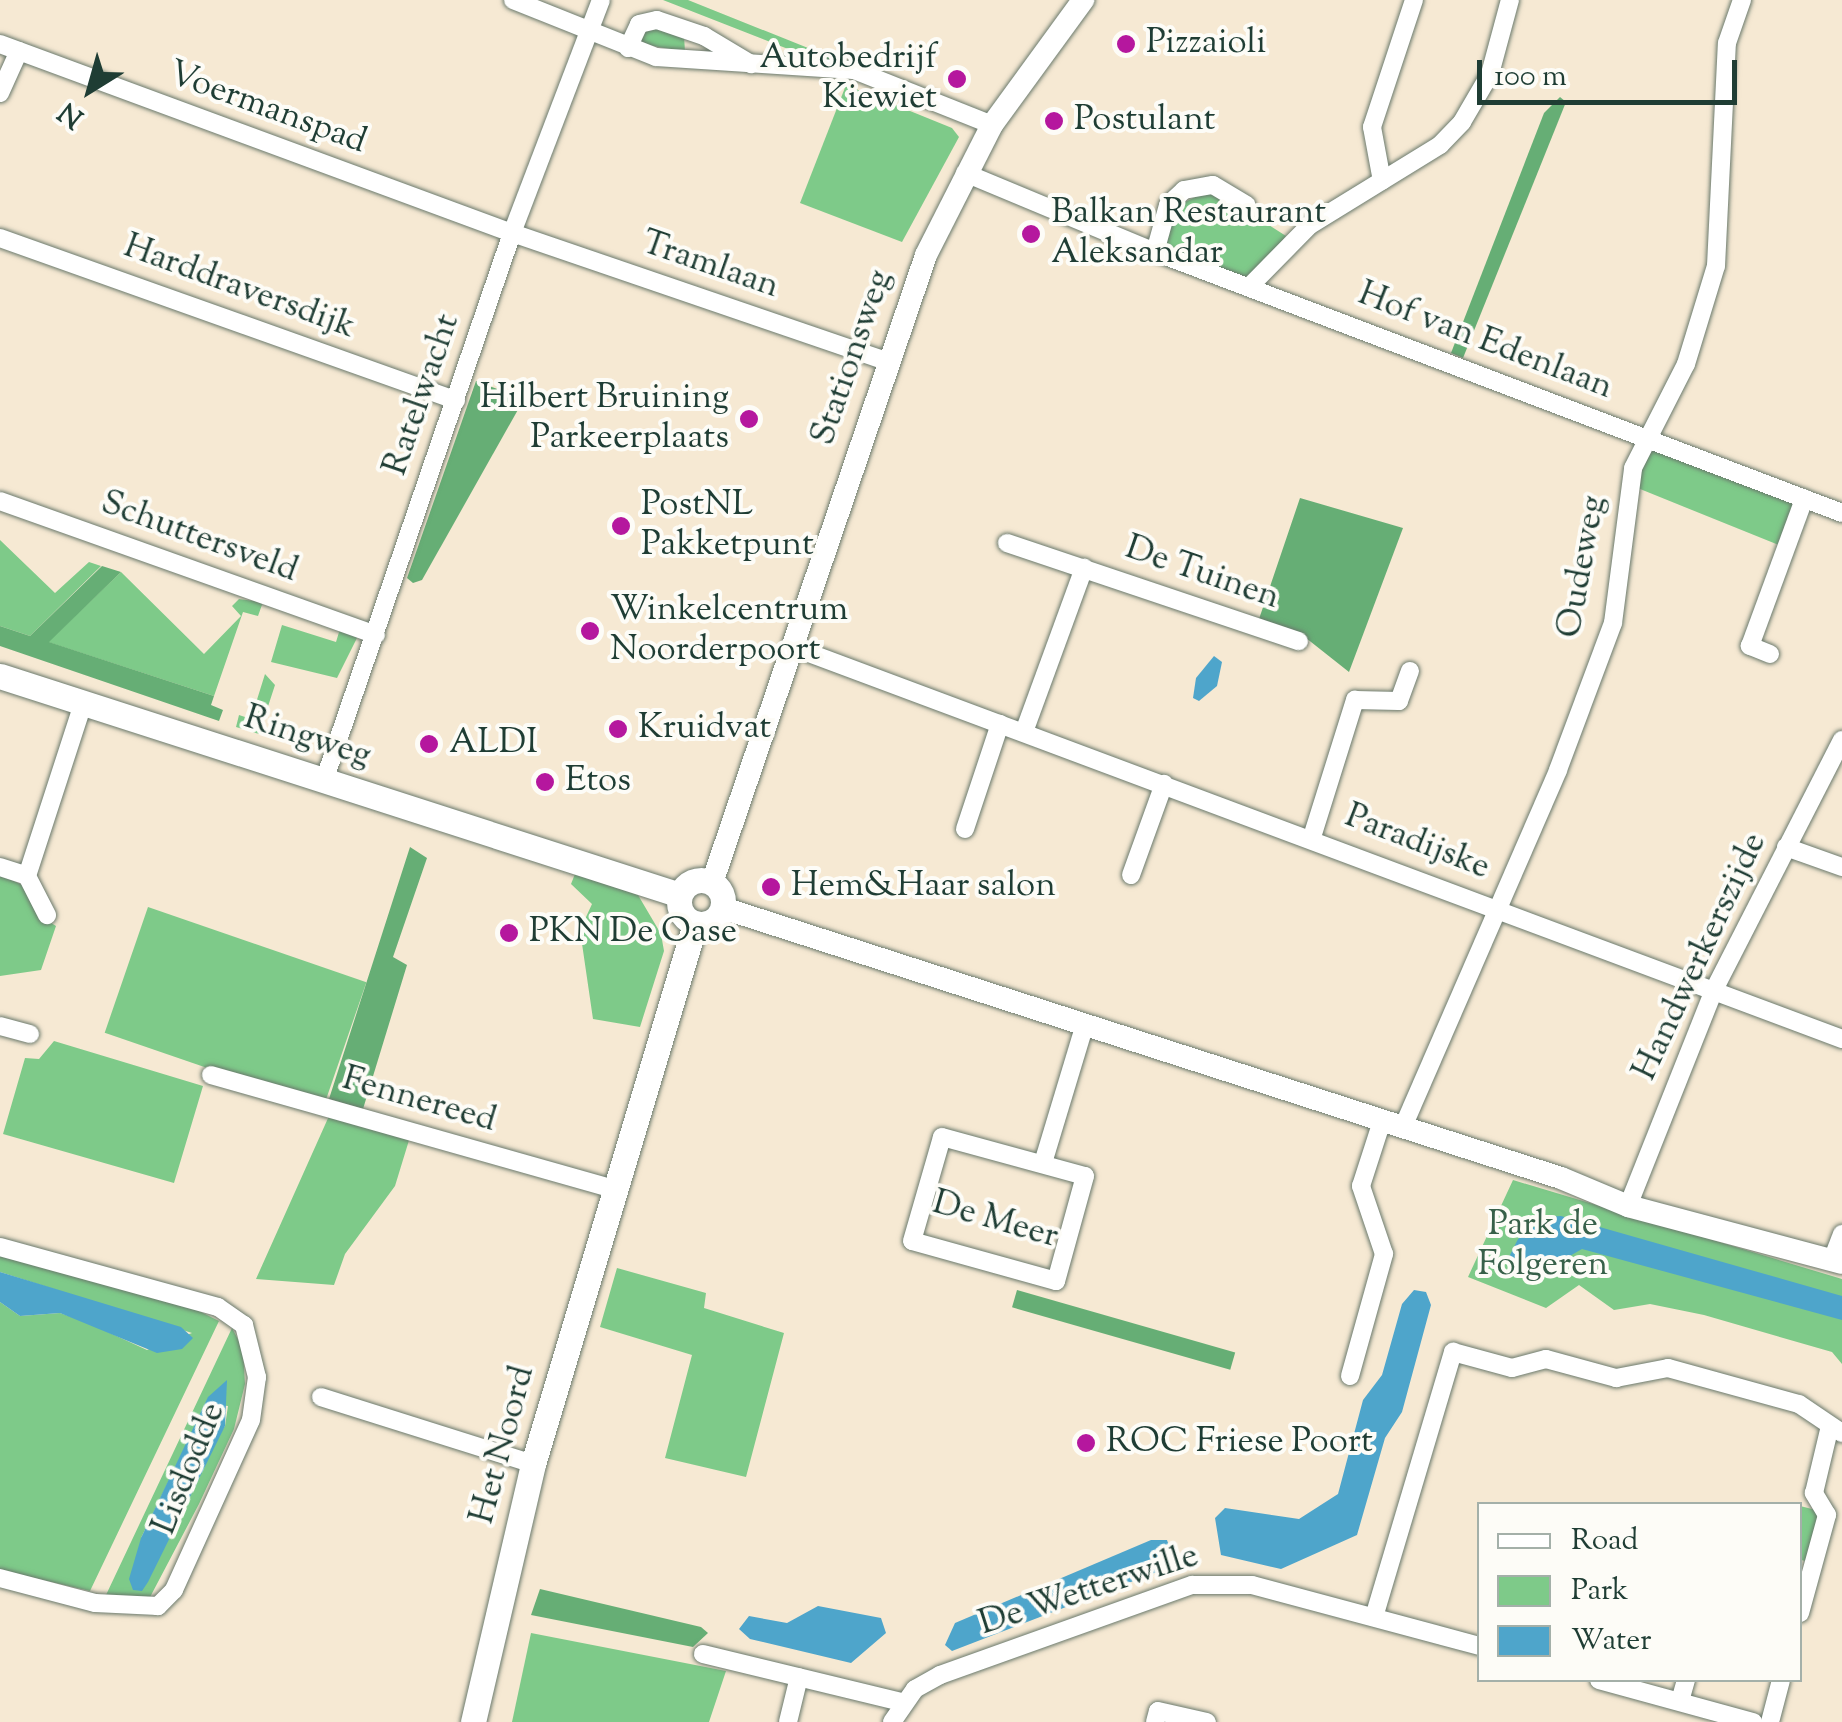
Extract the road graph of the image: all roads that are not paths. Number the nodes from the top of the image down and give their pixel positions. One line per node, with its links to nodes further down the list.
1 (513, 0): 7 (street)
2 (601, 0): 7 (street, Ratelwacht)
3 (1083, 0): 13 (street, Stationsweg)
4 (1414, 0): 15 (street)
5 (1510, 0): 15 (street)
6 (1740, 1): 23 (street, Oudeweg)
7 (590, 31): 9 (street); 17 (street, Ratelwacht)
8 (0, 44): 10 (street, Voermanspad)
9 (628, 48): 11 (street); 11 (street)
10 (19, 51): 12 (street); 17 (street, Voermanspad)
11 (751, 64): 13 (street)
12 (0, 93)
13 (992, 125): 14 (street, Stationsweg)
14 (965, 173): 19 (street, Hof van Edenlaan); 21 (street, Stationsweg)
15 (1382, 181): 20 (street)
16 (1246, 205): 19 (street)
17 (512, 233): 21 (street, Tramlaan); 22 (street, Ratelwacht)
18 (0, 238): 22 (street, Harddraversdijk)
19 (1155, 252): 20 (street, Hof van Edenlaan)
20 (1249, 288): 23 (street, Hof van Edenlaan)
21 (888, 362): 31 (street, Stationsweg)
22 (456, 400): 29 (street, Ratelwacht)
23 (1647, 439): 24 (street, Hof van Edenlaan); 51 (street, Oudeweg)
24 (1804, 499): 26 (street, Hof van Edenlaan); 32 (street)
25 (0, 501): 29 (street, Schuttersveld)
26 (1842, 513)
27 (1007, 543): 28 (street, De Tuinen)
28 (1084, 568): 30 (street, De Tuinen); 37 (street, De Tuinen)
29 (376, 634): 39 (street, Ratelwacht)
30 (1299, 641)
31 (793, 647): 36 (street, Paradijske); 48 (street, Stationsweg)
32 (1770, 654)
33 (1410, 671): 42 (street, Paradijske)
34 (0, 676): 35 (main road, Ringweg)
35 (83, 704): 39 (main road, Ringweg); 47 (street)
36 (1000, 724): 37 (street, Paradijske); 41 (street)
37 (1024, 732): 40 (street, Paradijske)
38 (1842, 740): 43 (street, Handwerkerszijde)
39 (324, 781): 49 (main road, Ringweg)
40 (1164, 784): 42 (street, Paradijske); 46 (street)
41 (965, 830)
42 (1312, 837): 51 (street, Paradijske)
43 (1786, 847): 45 (street); 54 (street, Handwerkerszijde)
44 (0, 867): 47 (street)
45 (1842, 868)
46 (1131, 875)
47 (26, 876): 52 (street)
48 (712, 883): 49 (main road); 50 (main road)
49 (680, 896): 53 (main road)
50 (723, 908): 53 (main road); 55 (street)
51 (1498, 908): 54 (street, Paradijske); 60 (street, Oudeweg)
52 (47, 915)
53 (694, 924): 62 (main road)
54 (1714, 990): 58 (street, Paradijske); 63 (street, Handwerkerszijde)
55 (1086, 1024): 60 (street); 61 (street, De Meer)
56 (0, 1026): 57 (street)
57 (30, 1034)
58 (1842, 1039)
59 (211, 1075): 62 (street, Fennereed)
60 (1392, 1124): 63 (street); 67 (street)
61 (1043, 1163): 61 (street, De Meer)
62 (610, 1188): 70 (main road, Het Noord)
63 (1628, 1206): 66 (street)
64 (1842, 1234): 66 (street)
65 (0, 1247): 71 (street, Lisdodde)
66 (1837, 1262)
67 (1350, 1376)
68 (321, 1397): 70 (street)
69 (1836, 1432): 72 (street); 73 (street)
70 (533, 1464): 82 (main road, Het Noord)
71 (0, 1578)
72 (1802, 1605)
73 (1374, 1617): 74 (street, De Wetterwille); 81 (street, De Wetterwille)
74 (1477, 1645)
75 (703, 1654): 76 (street)
76 (799, 1677): 81 (street); 83 (street)
77 (1610, 1682): 80 (street)
78 (1685, 1682): 80 (street)
79 (1780, 1682): 88 (street)
80 (1680, 1701): 87 (street)
81 (901, 1702): 84 (street)
82 (472, 1722)
83 (788, 1722)
84 (892, 1722)
85 (1155, 1722): 86 (street)
86 (1207, 1722)
87 (1753, 1722)
88 (1770, 1722)

